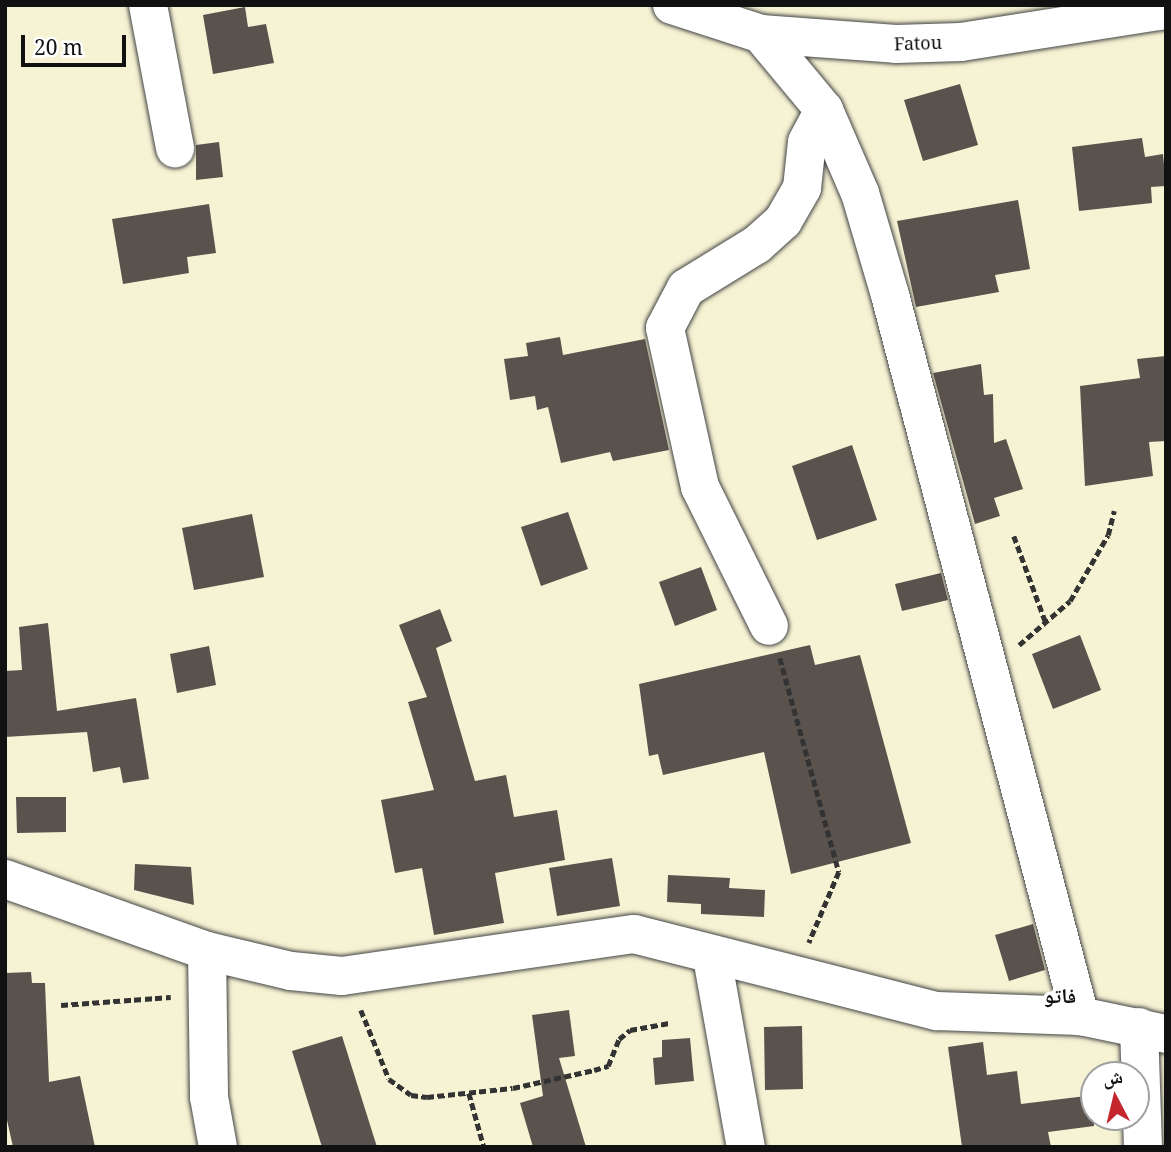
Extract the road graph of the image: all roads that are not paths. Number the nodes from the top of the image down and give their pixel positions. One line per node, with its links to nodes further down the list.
1 (148, 5): 6 (street)
2 (672, 5): 4 (street, Fatou)
3 (1166, 10): 4 (street, Fatou)
4 (761, 34): 5 (street)
5 (824, 110): 7 (street); 11 (street)
6 (175, 148)
7 (769, 626)
8 (5, 878): 9 (street)
9 (206, 951): 10 (street); 13 (street)
10 (712, 957): 11 (street); 14 (street)
11 (1080, 1016): 12 (street)
12 (1152, 1030): 15 (street)
13 (218, 1147)
14 (746, 1147)
15 (1143, 1147)

